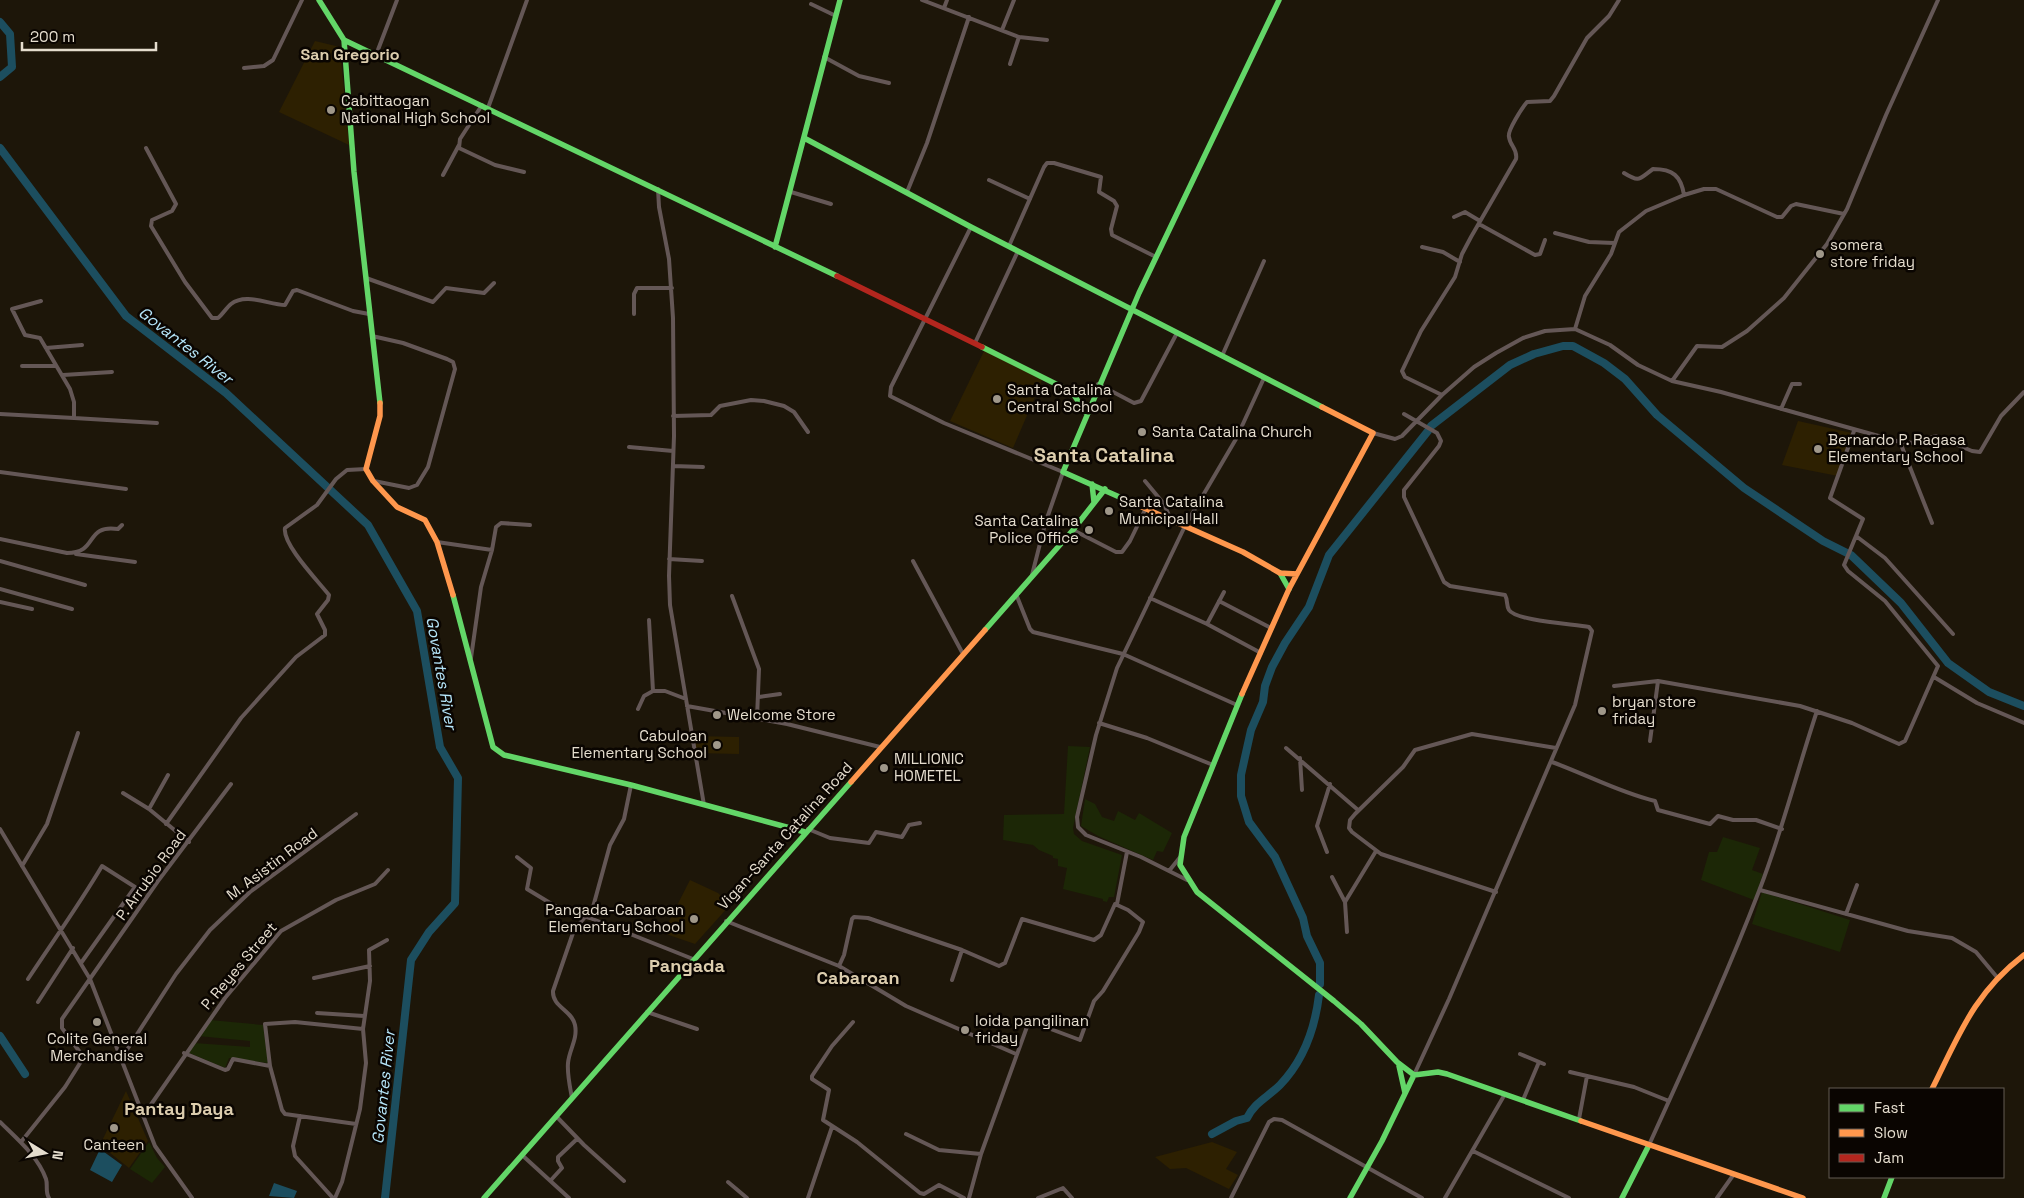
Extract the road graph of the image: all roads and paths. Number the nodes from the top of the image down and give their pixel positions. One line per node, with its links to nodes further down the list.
1 (302, 0): 23 (street)
2 (320, 0): 18 (street)
3 (397, 0): 20 (street)
4 (527, 0): 25 (street)
5 (840, 0): 14 (street)
6 (922, 0): 13 (street)
7 (947, 0): 13 (street)
8 (1014, 0): 16 (street)
9 (1279, 0): 50 (street)
10 (1619, 0): 41 (street)
11 (1938, 0): 39 (street)
12 (811, 4): 14 (street)
13 (944, 8): 15 (street)
14 (836, 16): 21 (street)
15 (969, 17): 16 (street); 35 (street)
16 (1002, 30): 17 (street)
17 (1019, 37): 19 (street); 22 (street)
18 (344, 40): 20 (street); 53 (street)
19 (1047, 40)
20 (376, 55): 25 (street)
21 (824, 57): 24 (street); 26 (street)
22 (1010, 64)
23 (244, 68)
24 (889, 84)
25 (485, 107): 27 (street); 33 (street)
26 (806, 139): 34 (street); 35 (street)
27 (459, 145): 29 (street); 31 (street)
28 (146, 148): 58 (street)
29 (524, 172)
30 (1624, 173): 36 (street)
31 (443, 175)
32 (988, 180): 37 (street)
33 (658, 189): 47 (street); 55 (street)
34 (790, 192): 38 (street); 47 (street)
35 (907, 192): 42 (street)
36 (1684, 195): 39 (street); 45 (street)
37 (1030, 199): 46 (street); 50 (street)
38 (831, 204)
39 (1844, 214): 73 (street)
40 (1454, 217): 41 (street)
41 (1479, 223): 44 (street); 52 (street)
42 (971, 227): 46 (street); 60 (street)
43 (1555, 233): 45 (street)
44 (1545, 240)
45 (1614, 243): 61 (street)
46 (1009, 246): 49 (street)
47 (775, 247): 60 (street)
48 (1422, 247): 52 (street)
49 (1018, 251): 57 (street); 64 (street)
50 (1156, 257): 57 (street)
51 (1264, 261): 67 (street)
52 (1460, 262): 78 (street)
53 (366, 278): 54 (street); 58 (street)
54 (494, 283)
55 (672, 288): 59 (street); 83 (street)
56 (41, 301): 66 (street)
57 (1131, 309): 62 (street); 75 (street)
58 (369, 314): 63 (street)
59 (634, 314)
60 (925, 320): 64 (street); 97 (street)
61 (1575, 329): 73 (street); 78 (street)
62 (1178, 333): 67 (street); 75 (street)
63 (372, 336): 95 (street); 98 (street)
64 (975, 343): 76 (street)
65 (82, 345): 66 (street)
66 (46, 348): 69 (street)
67 (1222, 356): 72 (street)
68 (22, 366): 69 (street)
69 (55, 366): 71 (street)
70 (112, 372): 71 (street)
71 (63, 375): 84 (street)
72 (1264, 378): 89 (street); 109 (street)
73 (1672, 381): 79 (street)
74 (1800, 384): 79 (street)
75 (1097, 386): 76 (street); 80 (street)
76 (1072, 392): 80 (street)
77 (2024, 392): 90 (street)
78 (1442, 395): 85 (street)
79 (1782, 409): 87 (street)
80 (1086, 413): 97 (street)
81 (0, 414): 84 (street)
82 (1404, 414): 85 (street)
83 (673, 416): 88 (street); 92 (street)
84 (74, 418): 86 (street)
85 (1417, 420): 89 (street); 161 (street)
86 (158, 423)
87 (1854, 431): 90 (street); 111 (street)
88 (808, 432)
89 (1373, 433): 122 (street)
90 (1900, 442): 106 (street)
91 (629, 447): 92 (street)
92 (673, 451): 93 (street)
93 (673, 466): 94 (street); 116 (street)
94 (703, 466)
95 (366, 469): 98 (street); 176 (street)
96 (0, 472): 101 (street)
97 (1063, 472): 100 (street); 123 (street)
98 (373, 481): 113 (street)
99 (1145, 481): 105 (street)
100 (1092, 484): 102 (street); 103 (street)
101 (126, 489)
102 (1105, 489): 103 (street, Vigan-Santa Catalina Road); 104 (street)
103 (1094, 502): 110 (street, Vigan-Santa Catalina Road)
104 (1144, 510): 105 (street); 110 (street)
105 (1171, 520): 109 (street)
106 (1932, 523)
107 (122, 525): 115 (street)
108 (530, 525): 114 (street)
109 (1185, 526): 121 (street); 130 (street)
110 (1073, 530): 123 (street, Vigan-Santa Catalina Road)
111 (1856, 536): 138 (street); 143 (street)
112 (0, 539): 115 (street)
113 (437, 542): 114 (street); 142 (street)
114 (492, 550): 142 (street)
115 (71, 553): 120 (street)
116 (669, 558): 118 (street); 149 (street)
117 (0, 561): 124 (street)
118 (702, 561)
119 (913, 561): 140 (street)
120 (136, 562)
121 (1280, 573): 122 (street); 126 (street)
122 (1297, 574): 126 (street)
123 (1032, 576): 128 (street, Vigan-Santa Catalina Road)
124 (85, 585)
125 (0, 588): 134 (street)
126 (1289, 589): 137 (street)
127 (1224, 592): 131 (street)
128 (1016, 594): 140 (street, Vigan-Santa Catalina Road); 141 (street)
129 (732, 596): 148 (street)
130 (1150, 598): 136 (street); 141 (street)
131 (1219, 601): 136 (street); 137 (street)
132 (0, 602): 133 (street)
133 (32, 609)
134 (72, 609)
135 (649, 620): 146 (street)
136 (1207, 624): 139 (street)
137 (1271, 628): 139 (street)
138 (1953, 634)
139 (1261, 653): 151 (street)
140 (963, 654): 159 (street, Vigan-Santa Catalina Road)
141 (1123, 654): 151 (street); 155 (street)
142 (470, 660): 168 (street)
143 (1934, 677): 153 (street); 156 (street)
144 (1658, 682): 145 (street); 153 (street); 158 (street)
145 (1614, 686)
146 (653, 691): 149 (street); 152 (street)
147 (780, 694): 148 (street)
148 (759, 698): 154 (street)
149 (686, 699): 150 (street)
150 (687, 706): 154 (street); 171 (street)
151 (1237, 706): 164 (street)
152 (638, 709)
153 (1817, 711): 178 (street)
154 (757, 718): 159 (street)
155 (1099, 723): 164 (street); 182 (street)
156 (2024, 723)
157 (78, 733): 186 (street)
158 (1650, 741)
159 (880, 747): 179 (street, Vigan-Santa Catalina Road)
160 (1286, 748): 162 (street)
161 (1556, 748): 163 (street); 173 (street)
162 (1300, 758): 167 (street); 169 (street)
163 (1552, 762): 178 (street); 193 (street)
164 (1213, 766): 184 (street)
165 (168, 775): 172 (street)
166 (231, 784): 180 (street, P. Arrubio Road)
167 (1330, 784): 173 (street); 183 (street)
168 (630, 785): 171 (street); 197 (street)
169 (1302, 790)
170 (122, 793): 172 (street)
171 (704, 805): 179 (street)
172 (149, 810): 176 (street)
173 (1358, 810): 181 (street)
174 (356, 814): 224 (street, M. Asistin Road)
175 (920, 823): 179 (street)
176 (166, 824): 180 (street)
177 (0, 829): 186 (street)
178 (1782, 829): 192 (street)
179 (806, 831): 198 (street, Vigan-Santa Catalina Road)
180 (189, 842): 212 (street, P. Arrubio Road)
181 (1376, 851): 193 (street); 194 (street)
182 (1127, 852): 188 (street); 195 (street)
183 (1327, 852)
184 (1181, 856): 188 (street); 190 (street)
185 (517, 858): 197 (street)
186 (22, 866): 199 (street)
187 (388, 870): 221 (street, P. Reyes Street)
188 (1169, 871): 190 (street)
189 (1332, 877): 194 (street)
190 (1187, 880): 228 (street)
191 (1857, 885): 196 (street)
192 (1760, 890): 196 (street); 237 (street)
193 (1496, 892): 230 (street)
194 (1345, 902): 200 (street)
195 (1117, 904): 203 (street); 222 (street)
196 (1846, 914): 209 (street)
197 (587, 917): 205 (street); 235 (street)
198 (726, 921): 205 (street, Vigan-Santa Catalina Road); 208 (street)
199 (61, 929): 202 (street); 206 (street); 211 (street)
200 (1347, 932)
201 (387, 940): 207 (street)
202 (73, 948): 206 (street); 214 (street)
203 (962, 950): 208 (street); 213 (street)
204 (2024, 955): 209 (street)
205 (693, 959): 215 (street, Vigan-Santa Catalina Road)
206 (81, 963): 212 (street)
207 (370, 966): 210 (street); 217 (street)
208 (839, 966): 222 (street)
209 (1996, 976): 232 (street)
210 (314, 978)
211 (28, 979)
212 (90, 979): 224 (street); 247 (street, P. Arrubio Road)
213 (952, 980)
214 (38, 1002)
215 (646, 1012): 220 (street); 235 (street, Vigan-Santa Catalina Road)
216 (318, 1013): 217 (street)
217 (364, 1016): 219 (street)
218 (853, 1022): 244 (street)
219 (363, 1029): 227 (street); 243 (street)
220 (697, 1029)
221 (184, 1053): 227 (street); 238 (street, P. Reyes Street)
222 (1016, 1054): 250 (street)
223 (1520, 1054): 225 (street)
224 (121, 1059): 238 (street)
225 (1539, 1062): 226 (street); 236 (street)
226 (1544, 1064)
227 (270, 1066): 239 (street)
228 (1399, 1066): 230 (street); 233 (street)
229 (1570, 1072): 231 (street)
230 (1414, 1075): 233 (street); 234 (street)
231 (1587, 1076): 237 (street); 241 (street)
232 (1932, 1088)
233 (1405, 1093): 252 (street)
234 (1505, 1094): 236 (street); 249 (street)
235 (572, 1098): 240 (street, Vigan-Santa Catalina Road)
236 (1523, 1100): 241 (street)
237 (1669, 1101): 248 (street)
238 (143, 1116): 260 (street)
239 (300, 1116): 243 (street); 261 (street)
240 (556, 1116): 246 (street); 251 (street, Vigan-Santa Catalina Road)
241 (1579, 1119): 248 (street)
242 (0, 1122): 247 (street)
243 (356, 1124): 261 (street)
244 (832, 1127): 265 (street); 266 (street)
245 (906, 1134): 250 (street)
246 (577, 1139): 255 (street); 256 (street)
247 (21, 1142): 259 (street)
248 (1649, 1145): 253 (street); 275 (street)
249 (1473, 1151): 273 (street); 274 (street)
250 (981, 1154): 267 (street)
251 (522, 1155): 255 (street); 262 (street, Vigan-Santa Catalina Road)
252 (1367, 1167): 270 (street); 271 (street); 272 (street)
253 (1734, 1174): 258 (street); 277 (street)
254 (1892, 1178): 278 (street)
255 (551, 1180): 263 (street)
256 (624, 1181)
257 (728, 1182): 264 (street)
258 (1718, 1196): 276 (street)
259 (49, 1198)
260 (192, 1198)
261 (334, 1198)
262 (484, 1198)
263 (569, 1198)
264 (747, 1198)
265 (808, 1198)
266 (964, 1198)
267 (969, 1198)
268 (1038, 1198): 269 (street)
269 (1072, 1198)
270 (1231, 1198)
271 (1350, 1198)
272 (1422, 1198)
273 (1445, 1198)
274 (1569, 1198)
275 (1622, 1198)
276 (1726, 1198)
277 (1803, 1198)
278 (1884, 1198)

